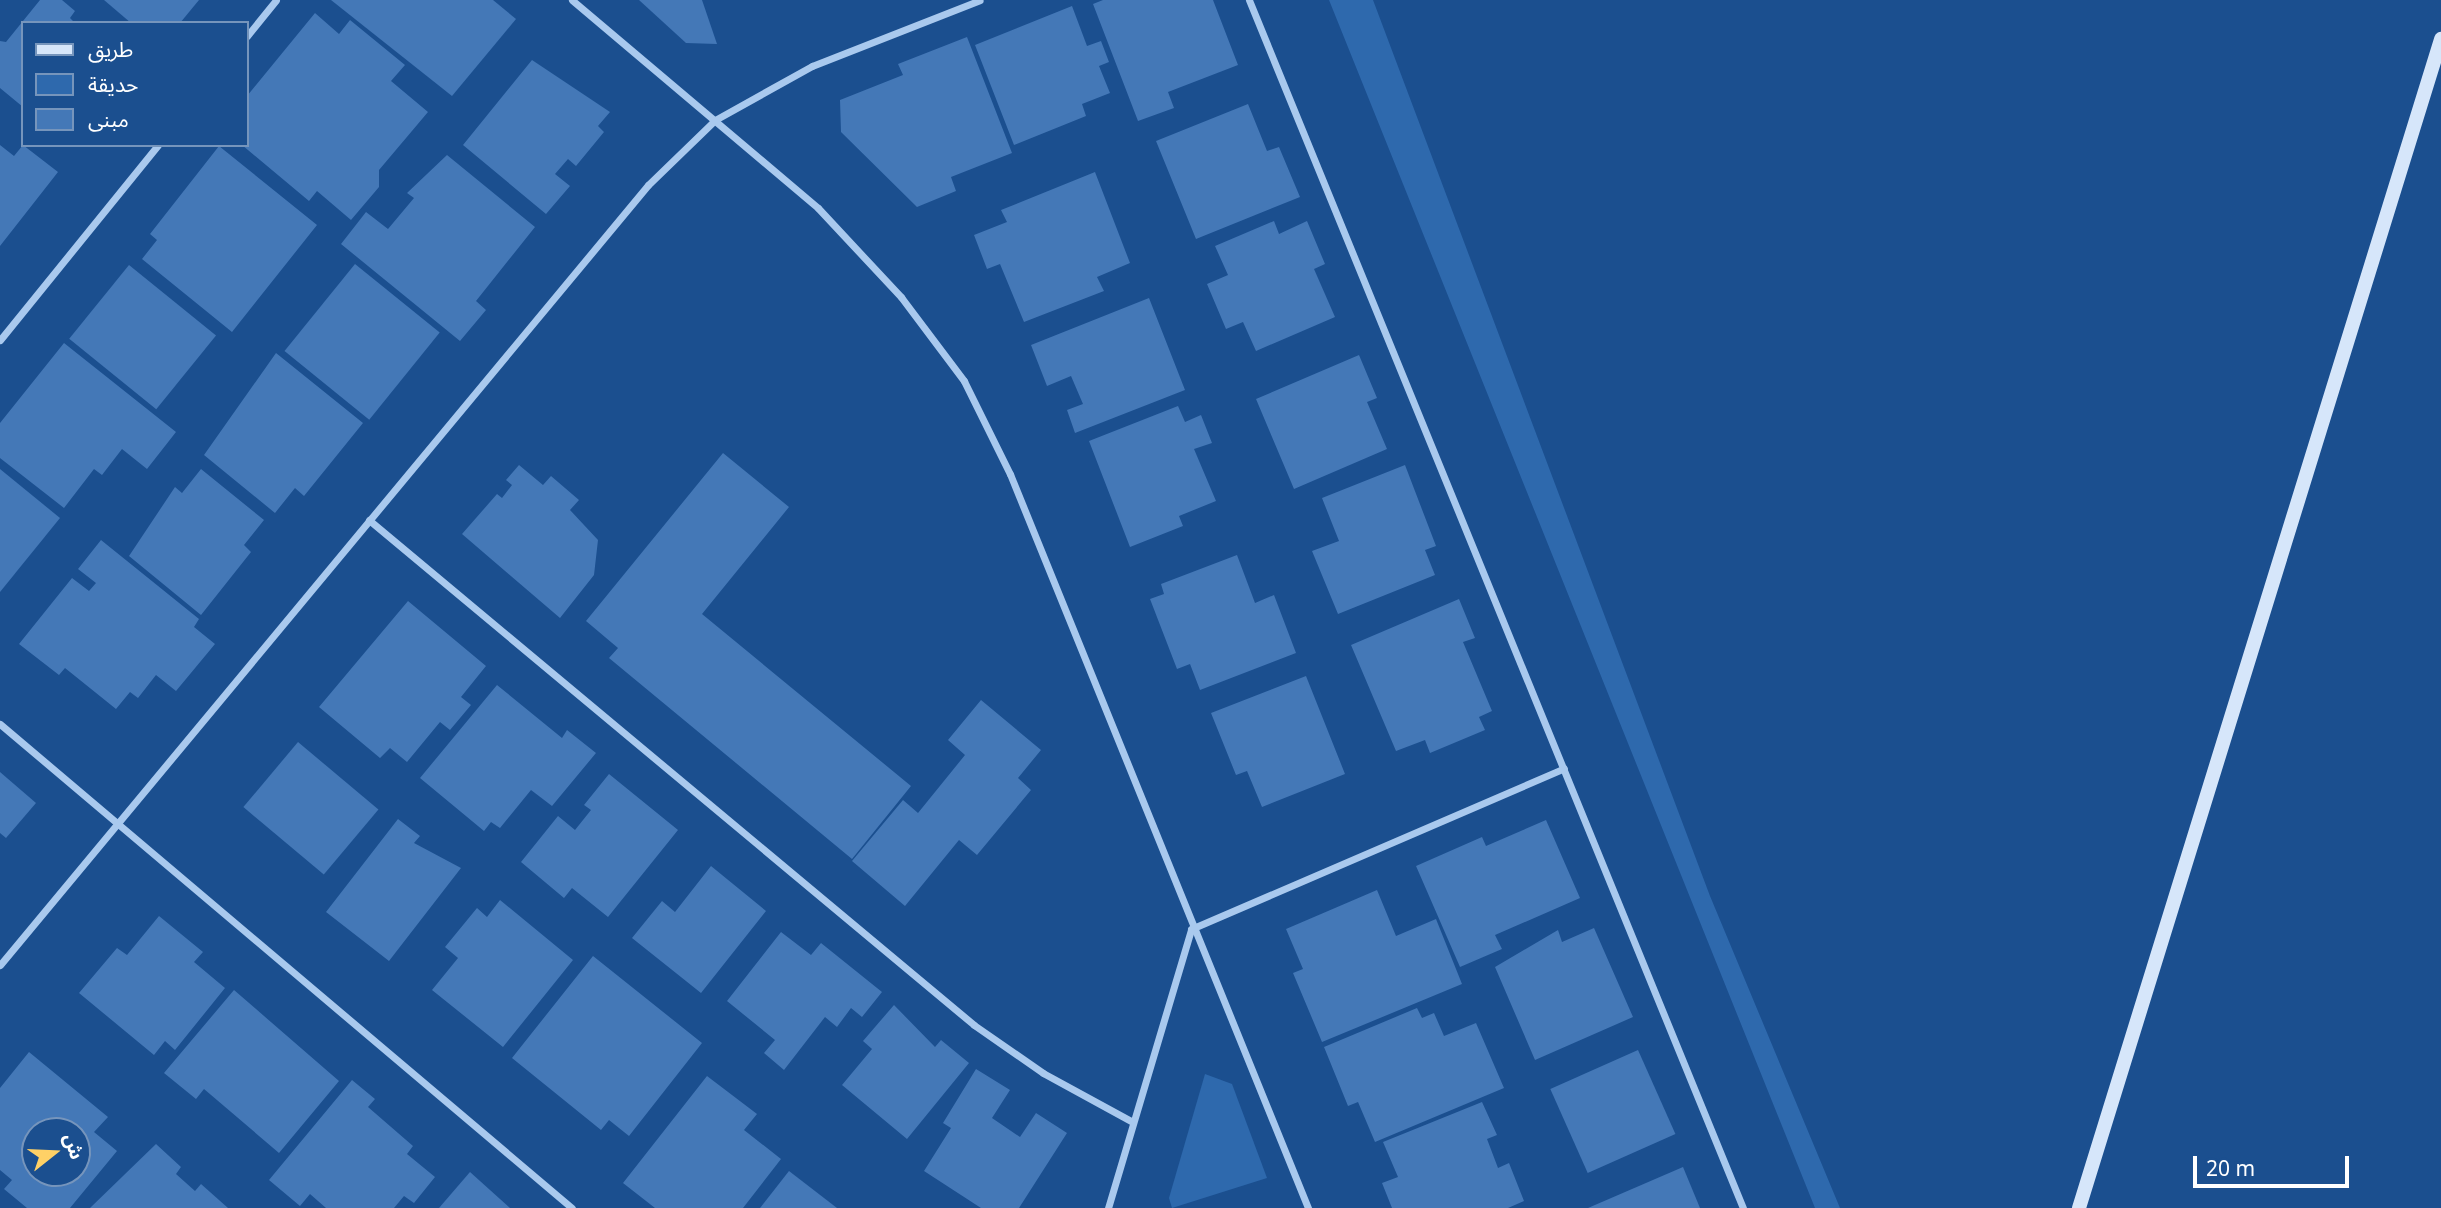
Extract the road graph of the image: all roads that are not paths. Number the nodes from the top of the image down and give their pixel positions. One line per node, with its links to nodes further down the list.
1 (276, 0): 5 (street)
2 (572, 0): 7 (street)
3 (980, 0): 7 (street)
4 (1250, 0): 12 (street)
5 (248, 35)
6 (2441, 39): 21 (street)
7 (715, 120): 10 (street); 14 (street)
8 (156, 147): 9 (street)
9 (0, 340)
10 (369, 520): 13 (street); 16 (street)
11 (0, 724): 13 (street)
12 (1563, 768): 14 (street); 20 (street)
13 (115, 826): 15 (street); 17 (street)
14 (1191, 929): 16 (street); 19 (street)
15 (0, 964)
16 (1133, 1122): 18 (street)
17 (572, 1208)
18 (1108, 1208)
19 (1308, 1208)
20 (1742, 1208)
21 (2079, 1208)

